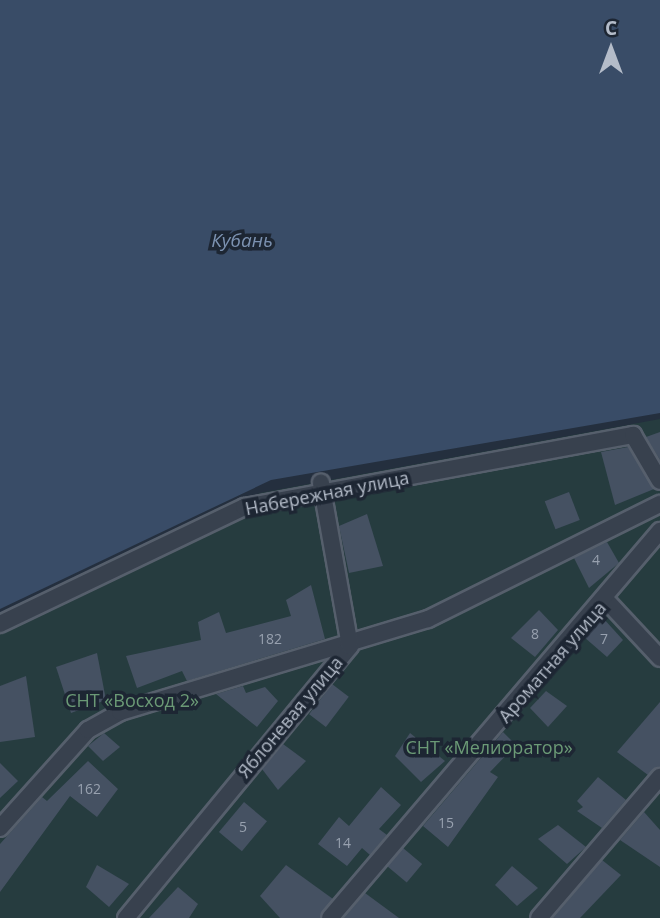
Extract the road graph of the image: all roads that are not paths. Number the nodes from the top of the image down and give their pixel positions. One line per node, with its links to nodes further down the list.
1 (660, 481): 2 (street, Набережная улица)
2 (322, 488): 6 (street, Набережная улица); 7 (street, Яблоневая улица)
3 (660, 504): 7 (street)
4 (660, 530): 5 (street, Ароматная улица)
5 (606, 600): 8 (street); 12 (street, Ароматная улица)
6 (0, 624)
7 (350, 646): 10 (street); 11 (street, Яблоневая улица)
8 (660, 659)
9 (660, 777): 13 (street)
10 (0, 828)
11 (126, 918)
12 (330, 918)
13 (539, 918)

